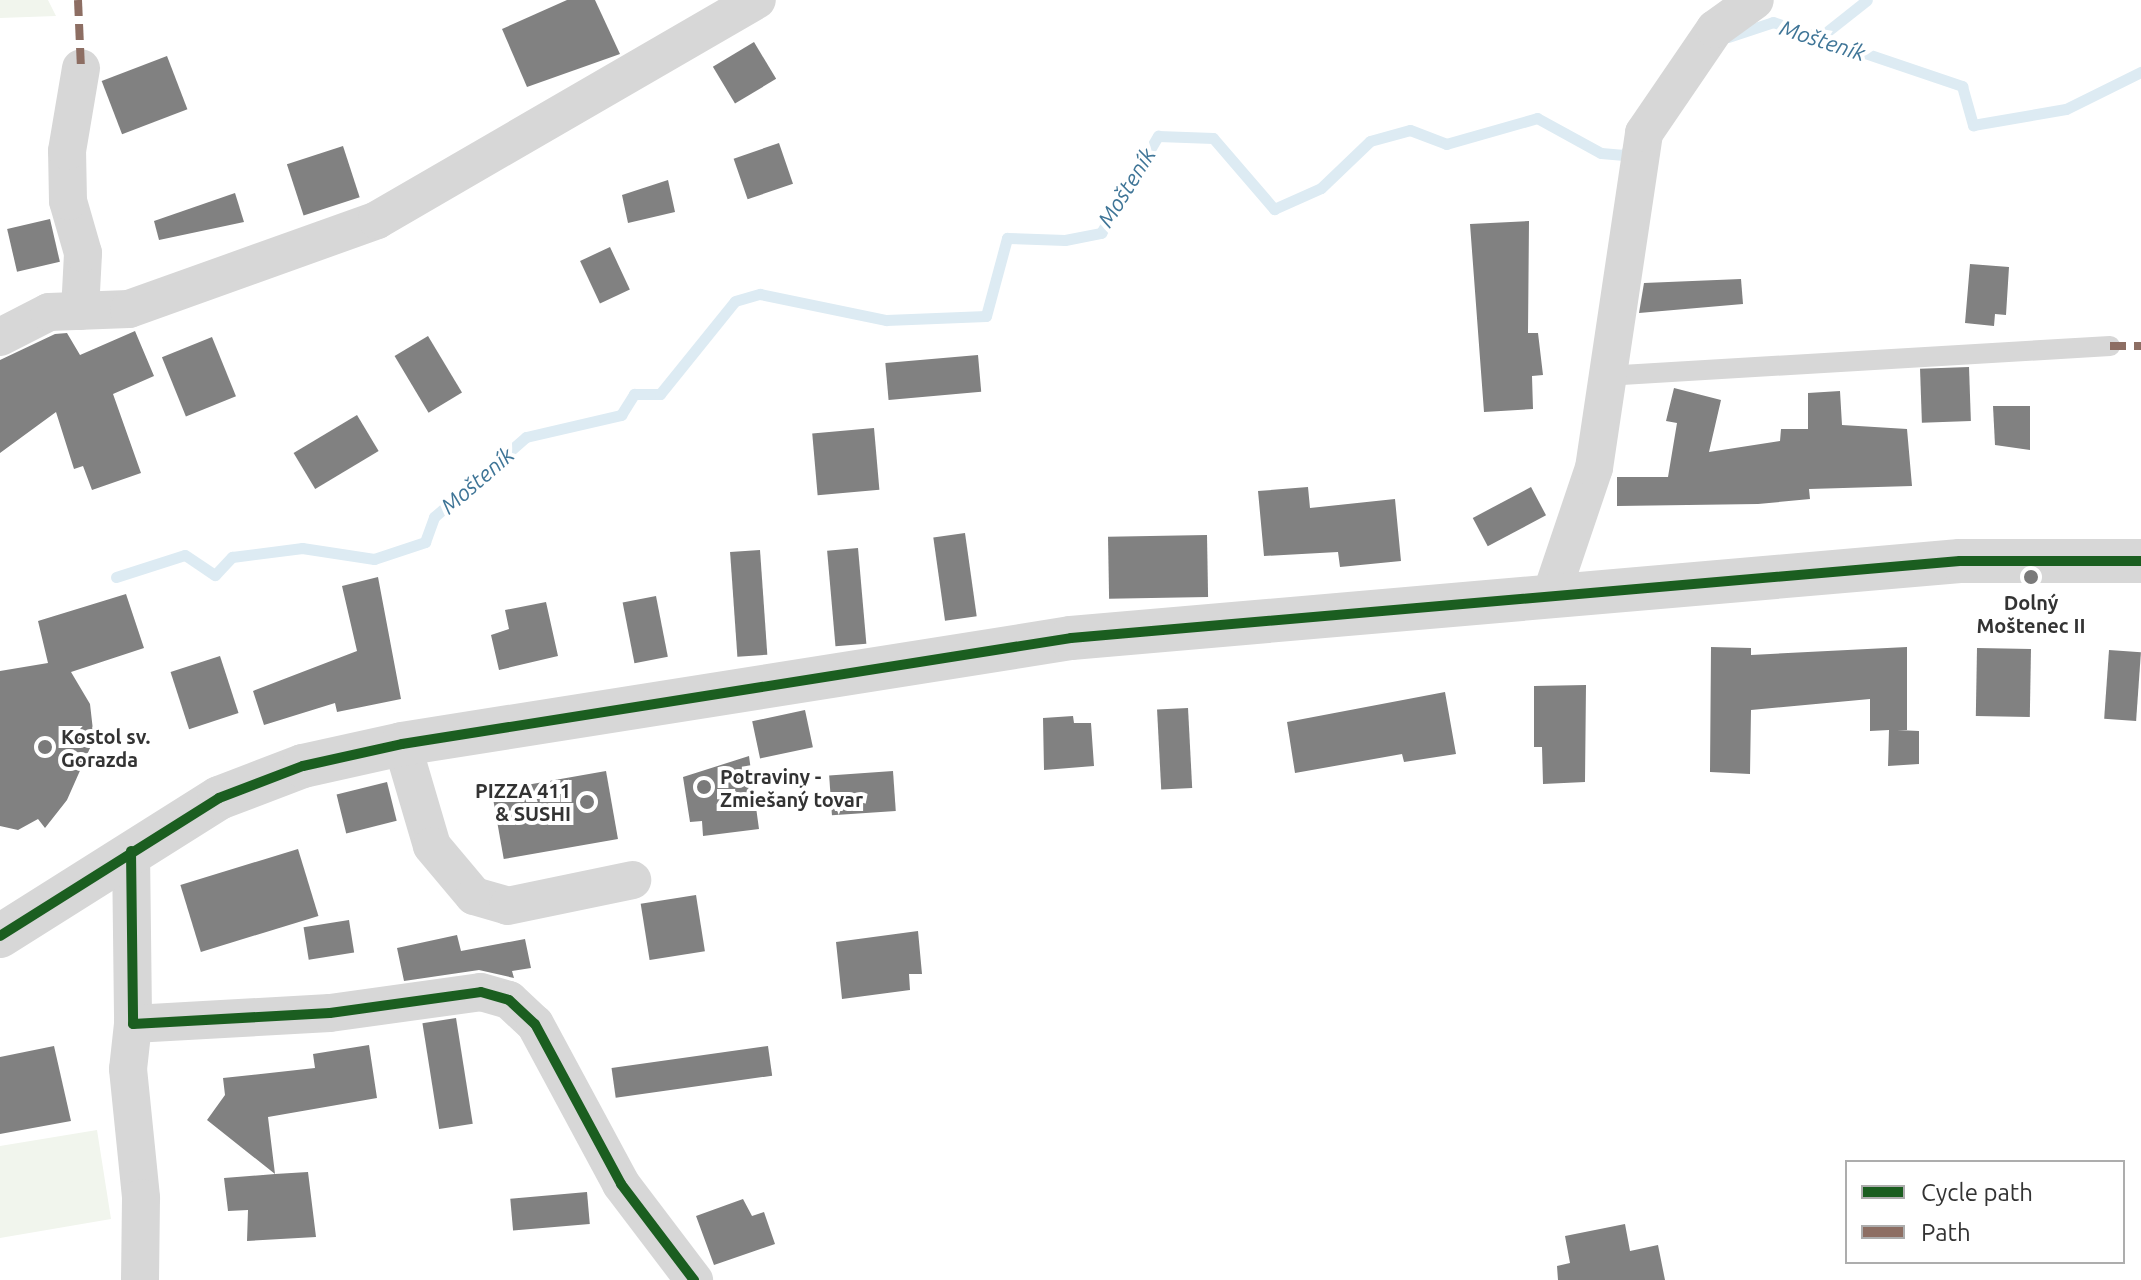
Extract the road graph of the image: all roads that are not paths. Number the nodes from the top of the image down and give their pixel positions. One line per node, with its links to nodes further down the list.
1 (757, 0): 4 (street)
2 (1755, 0): 7 (street)
3 (81, 68): 4 (street)
4 (80, 311): 5 (street)
5 (0, 337)
6 (2110, 346): 7 (lane)
7 (1605, 376): 9 (street)
8 (2141, 561): 9 (street)
9 (1552, 592): 10 (street)
10 (402, 744): 11 (street); 12 (street)
11 (131, 851): 13 (street); 14 (street)
12 (632, 880)
13 (0, 936)
14 (133, 1024): 15 (street); 16 (street)
15 (140, 1280)
16 (694, 1280)

